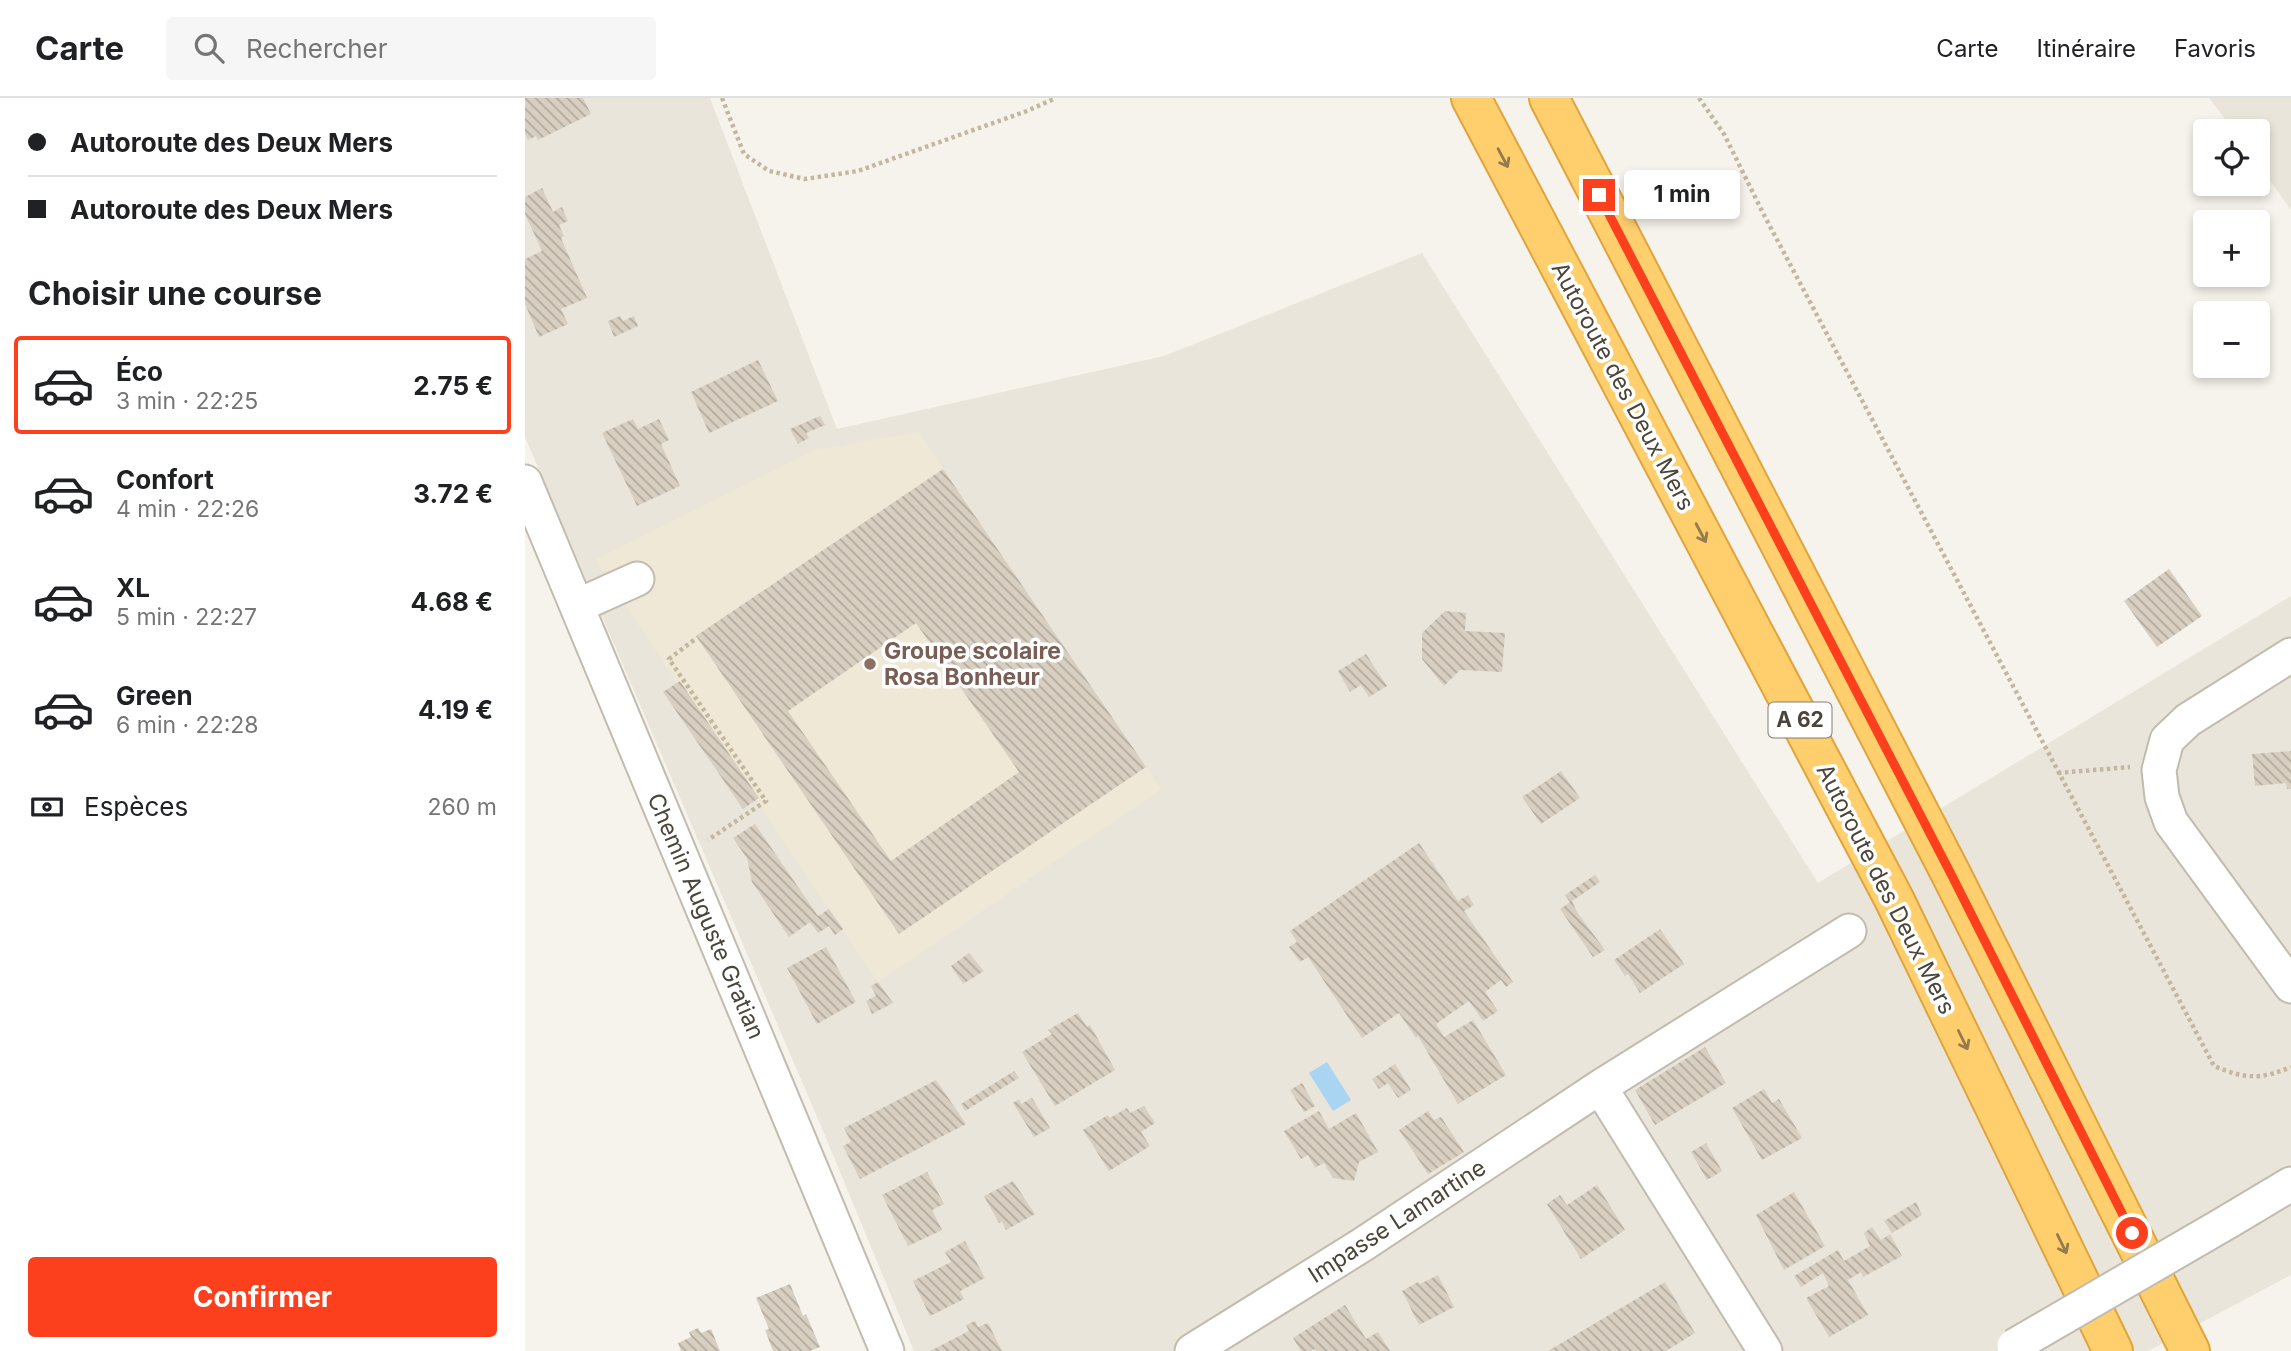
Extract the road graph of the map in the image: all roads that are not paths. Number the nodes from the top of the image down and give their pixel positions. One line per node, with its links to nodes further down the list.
1 (1471, 98): 15 (highway, Autoroute des Deux Mers / A 62, one-way to 15)
2 (1549, 98): 16 (highway, A 62)
3 (525, 482): 5 (street, Chemin Auguste Gratian)
4 (637, 579): 5 (street)
5 (577, 606): 12 (street, Chemin Auguste Gratian)
6 (2291, 655): 8 (street)
7 (1849, 931): 9 (street, Impasse Lamartine)
8 (2291, 986)
9 (1600, 1087): 13 (street, Impasse Lamartine); 14 (street)
10 (2291, 1184): 11 (street, bridge)
11 (2010, 1349)
12 (887, 1351)
13 (1192, 1351)
14 (1765, 1351)
15 (2113, 1351)
16 (2190, 1351)

